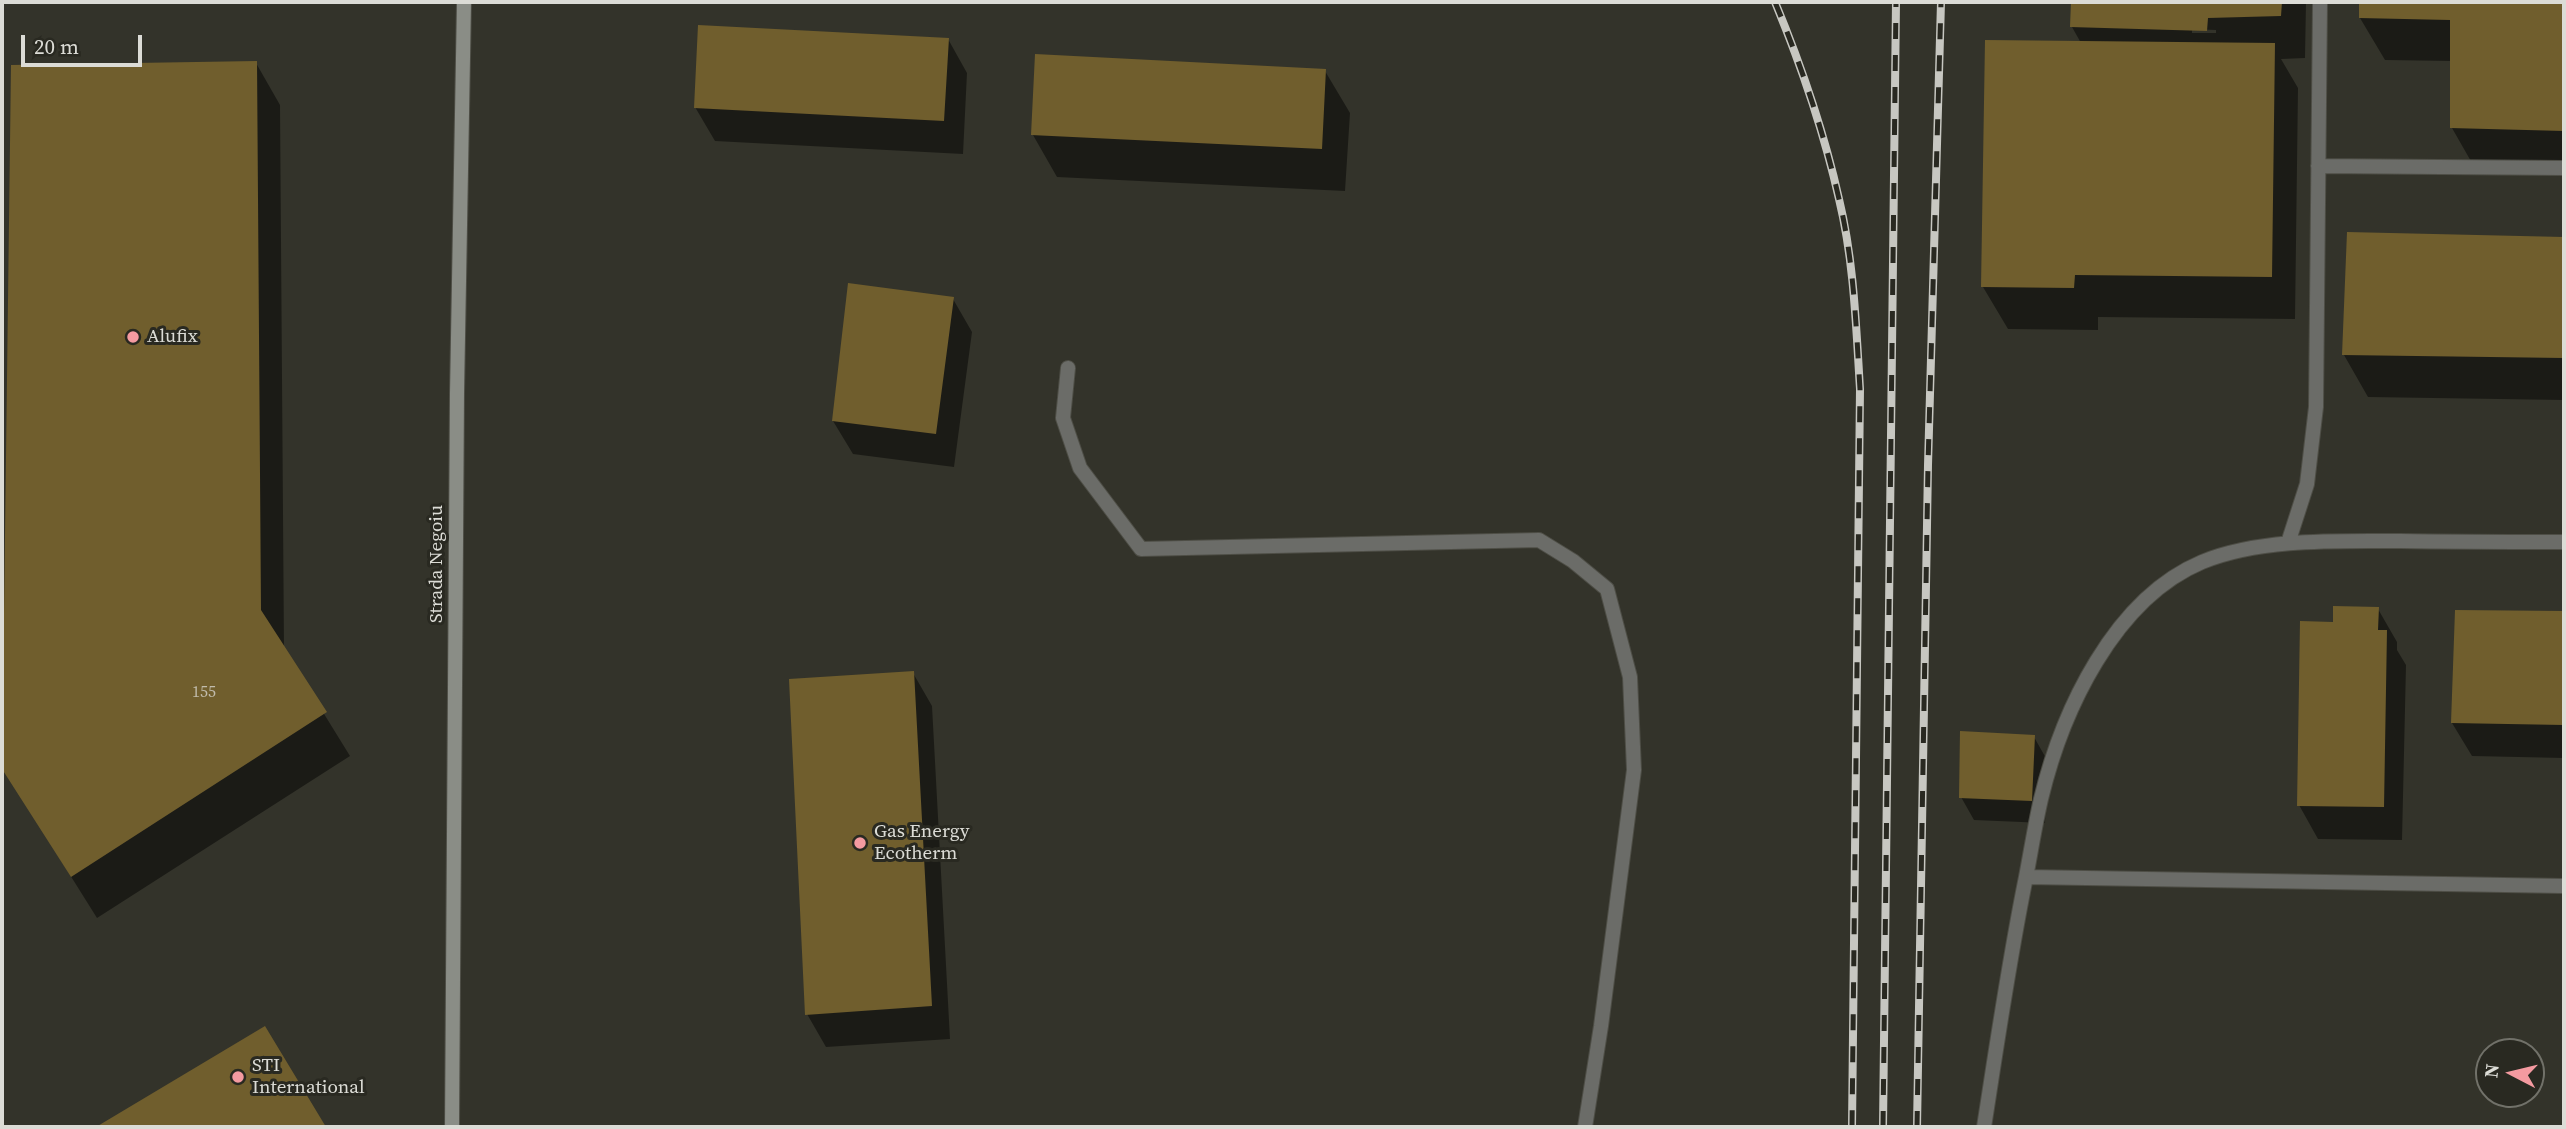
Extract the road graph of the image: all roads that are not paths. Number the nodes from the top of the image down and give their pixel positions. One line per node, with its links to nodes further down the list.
1 (464, 2): 10 (main road, Strada Negoiu)
2 (2320, 2): 3 (lane)
3 (2318, 166): 4 (lane); 7 (lane)
4 (2564, 168)
5 (1068, 368): 11 (lane)
6 (2564, 542): 7 (lane)
7 (2288, 543): 8 (lane)
8 (2026, 877): 9 (lane); 12 (lane)
9 (2564, 886)
10 (452, 1127)
11 (1585, 1127)
12 (1984, 1127)

